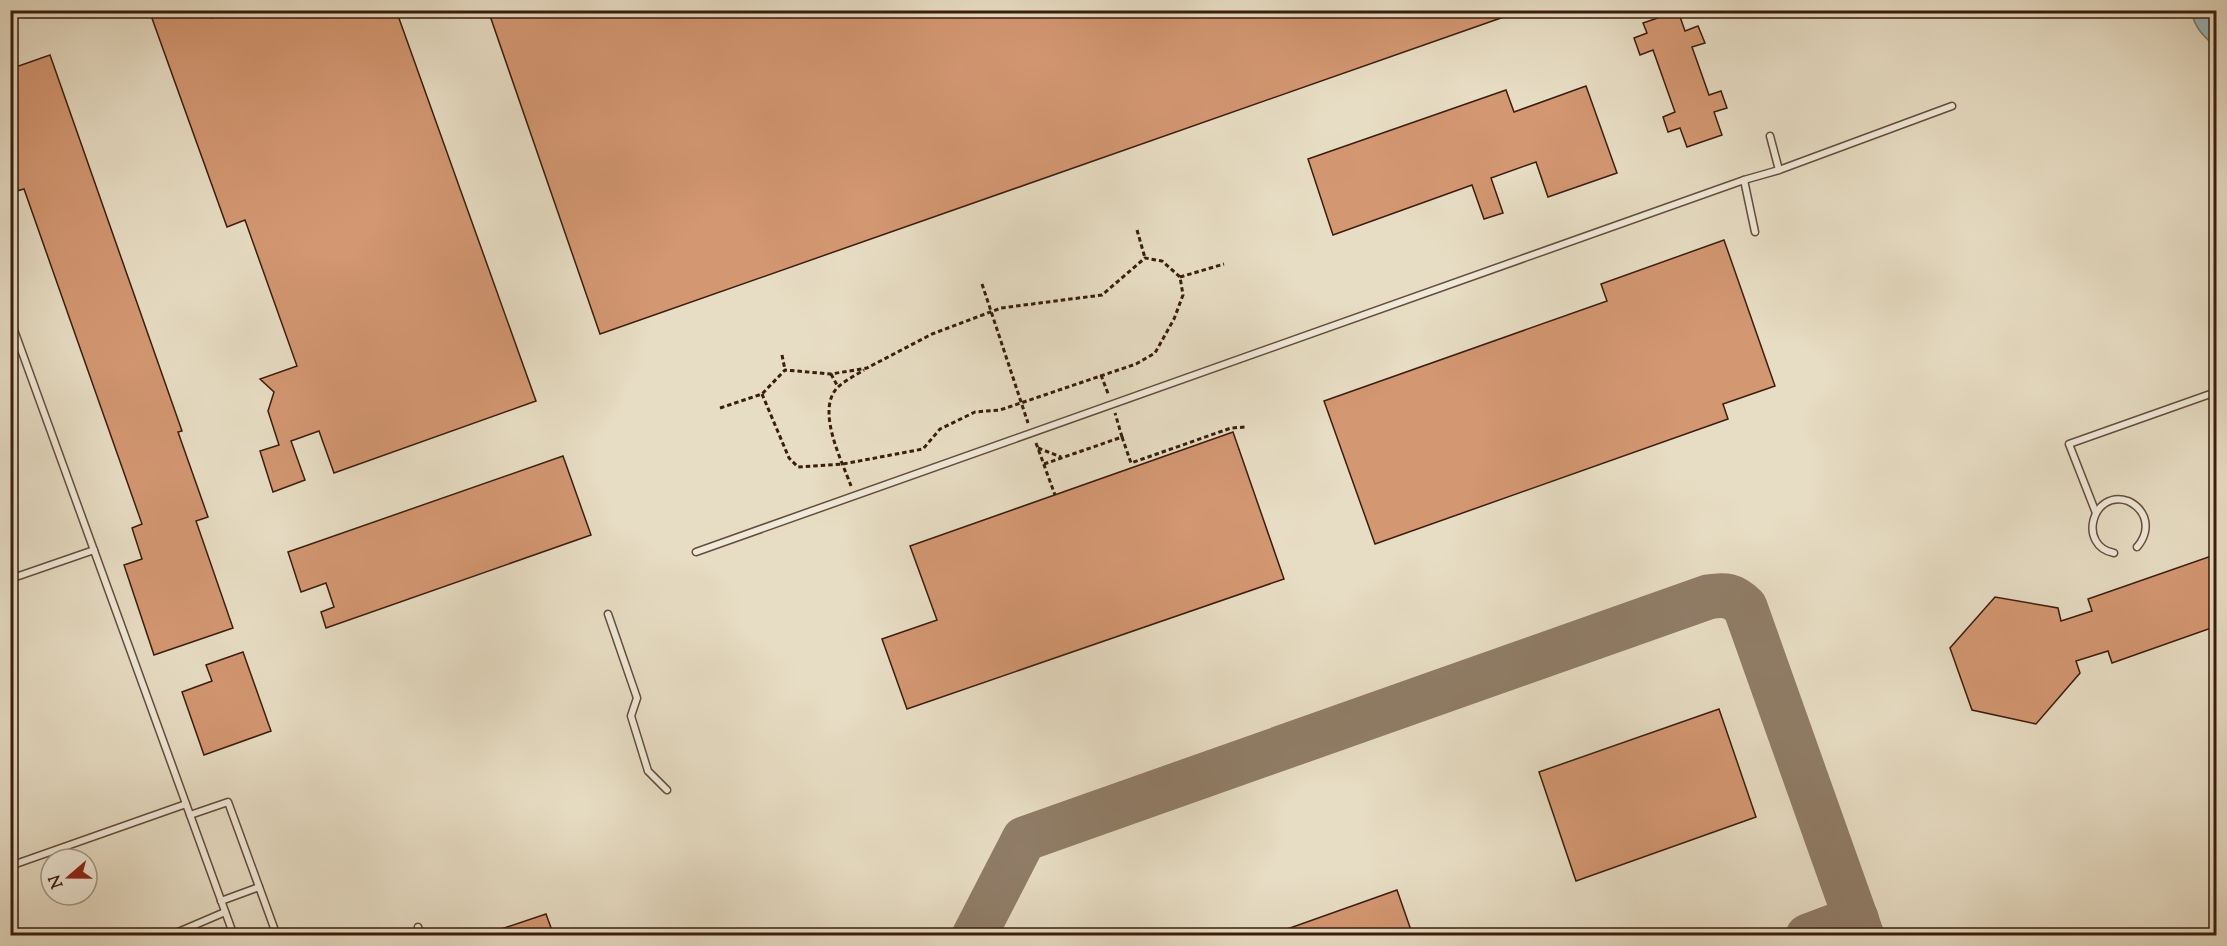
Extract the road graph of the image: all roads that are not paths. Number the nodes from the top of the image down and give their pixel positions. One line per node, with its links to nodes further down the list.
1 (1952, 106): 3 (lane)
2 (1770, 136): 3 (lane)
3 (1779, 170): 4 (lane)
4 (1744, 180): 5 (lane); 11 (lane)
5 (1755, 232)
6 (10, 319): 10 (lane)
7 (2217, 392): 8 (lane)
8 (2096, 513): 9 (lane); 12 (lane)
9 (2137, 547)
10 (94, 550): 13 (lane); 16 (lane)
11 (696, 552)
12 (2114, 553)
13 (10, 579)
14 (608, 614): 15 (lane)
15 (667, 790)
16 (186, 804): 17 (lane); 18 (lane)
17 (190, 815): 19 (lane); 20 (lane)
18 (10, 866)
19 (259, 887): 20 (lane); 25 (lane)
20 (221, 901): 21 (lane)
21 (225, 912): 23 (lane); 24 (lane)
22 (418, 927): 26 (lane)
23 (169, 936)
24 (234, 936)
25 (277, 936)
26 (421, 936)

